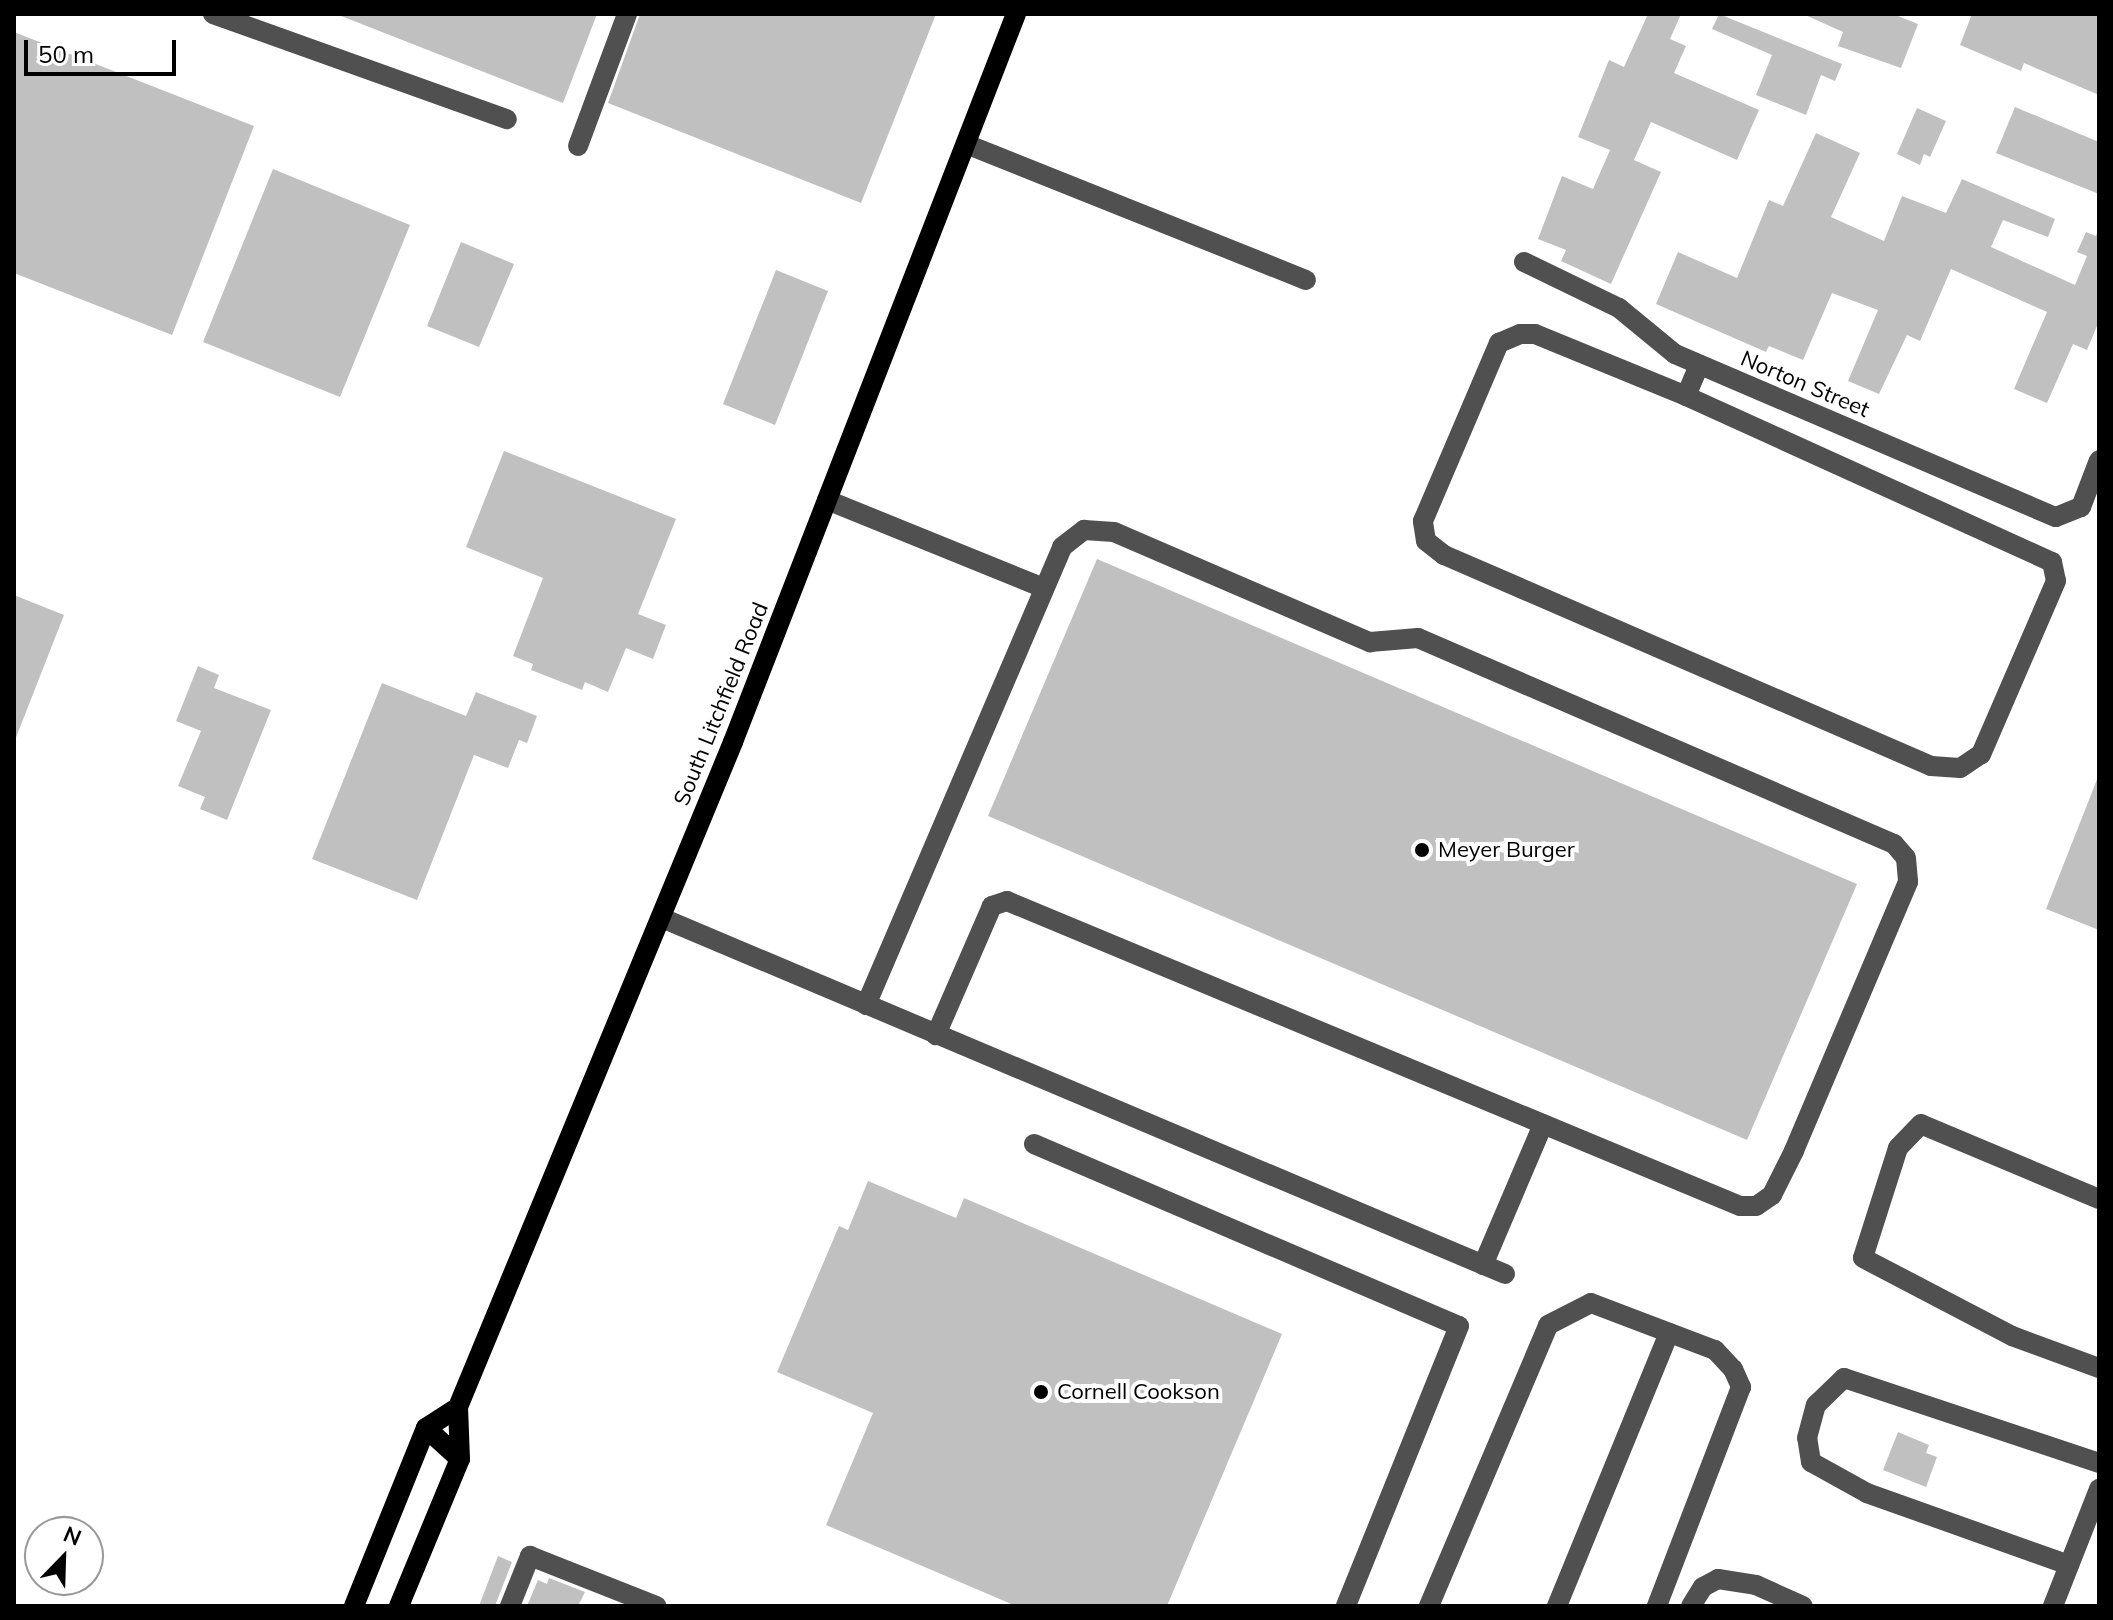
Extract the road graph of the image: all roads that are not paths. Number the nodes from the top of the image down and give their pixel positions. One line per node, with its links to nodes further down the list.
1 (213, 14): 4 (street)
2 (627, 14): 6 (street)
3 (1016, 14): 5 (main road, South Litchfield Road)
4 (507, 119)
5 (966, 144): 8 (street); 13 (main road, South Litchfield Road)
6 (578, 146)
7 (1524, 262): 9 (street, Norton Street)
8 (1306, 280)
9 (1699, 365): 10 (street); 12 (street, Norton Street)
10 (1686, 396): 14 (street); 14 (street)
11 (2099, 460): 12 (street, Norton Street)
12 (1979, 485): 14 (street)
13 (827, 500): 15 (street); 16 (main road, South Litchfield Road)
14 (1963, 518)
15 (1044, 588): 17 (street); 19 (street)
16 (662, 918): 17 (street); 26 (main road, South Litchfield Road)
17 (866, 1005): 18 (street)
18 (936, 1035): 19 (street); 22 (street)
19 (1543, 1124): 22 (street)
20 (1034, 1144): 37 (street)
21 (2099, 1199): 25 (street)
22 (1483, 1265): 23 (street)
23 (1505, 1274)
24 (1669, 1333): 38 (street); 39 (street); 40 (street)
25 (2099, 1368)
26 (458, 1407): 27 (main road); 28 (main road, South Litchfield Road)
27 (426, 1428): 28 (main road); 33 (main road)
28 (460, 1459): 34 (main road, South Litchfield Road)
29 (2099, 1463): 31 (street)
30 (2099, 1489): 31 (street)
31 (2069, 1565): 43 (street)
32 (608, 1597): 35 (street); 36 (street)
33 (354, 1606)
34 (399, 1606)
35 (510, 1606)
36 (656, 1606)
37 (1346, 1606)
38 (1429, 1606)
39 (1557, 1606)
40 (1657, 1606)
41 (1691, 1606): 42 (street)
42 (1803, 1606)
43 (2053, 1606)

